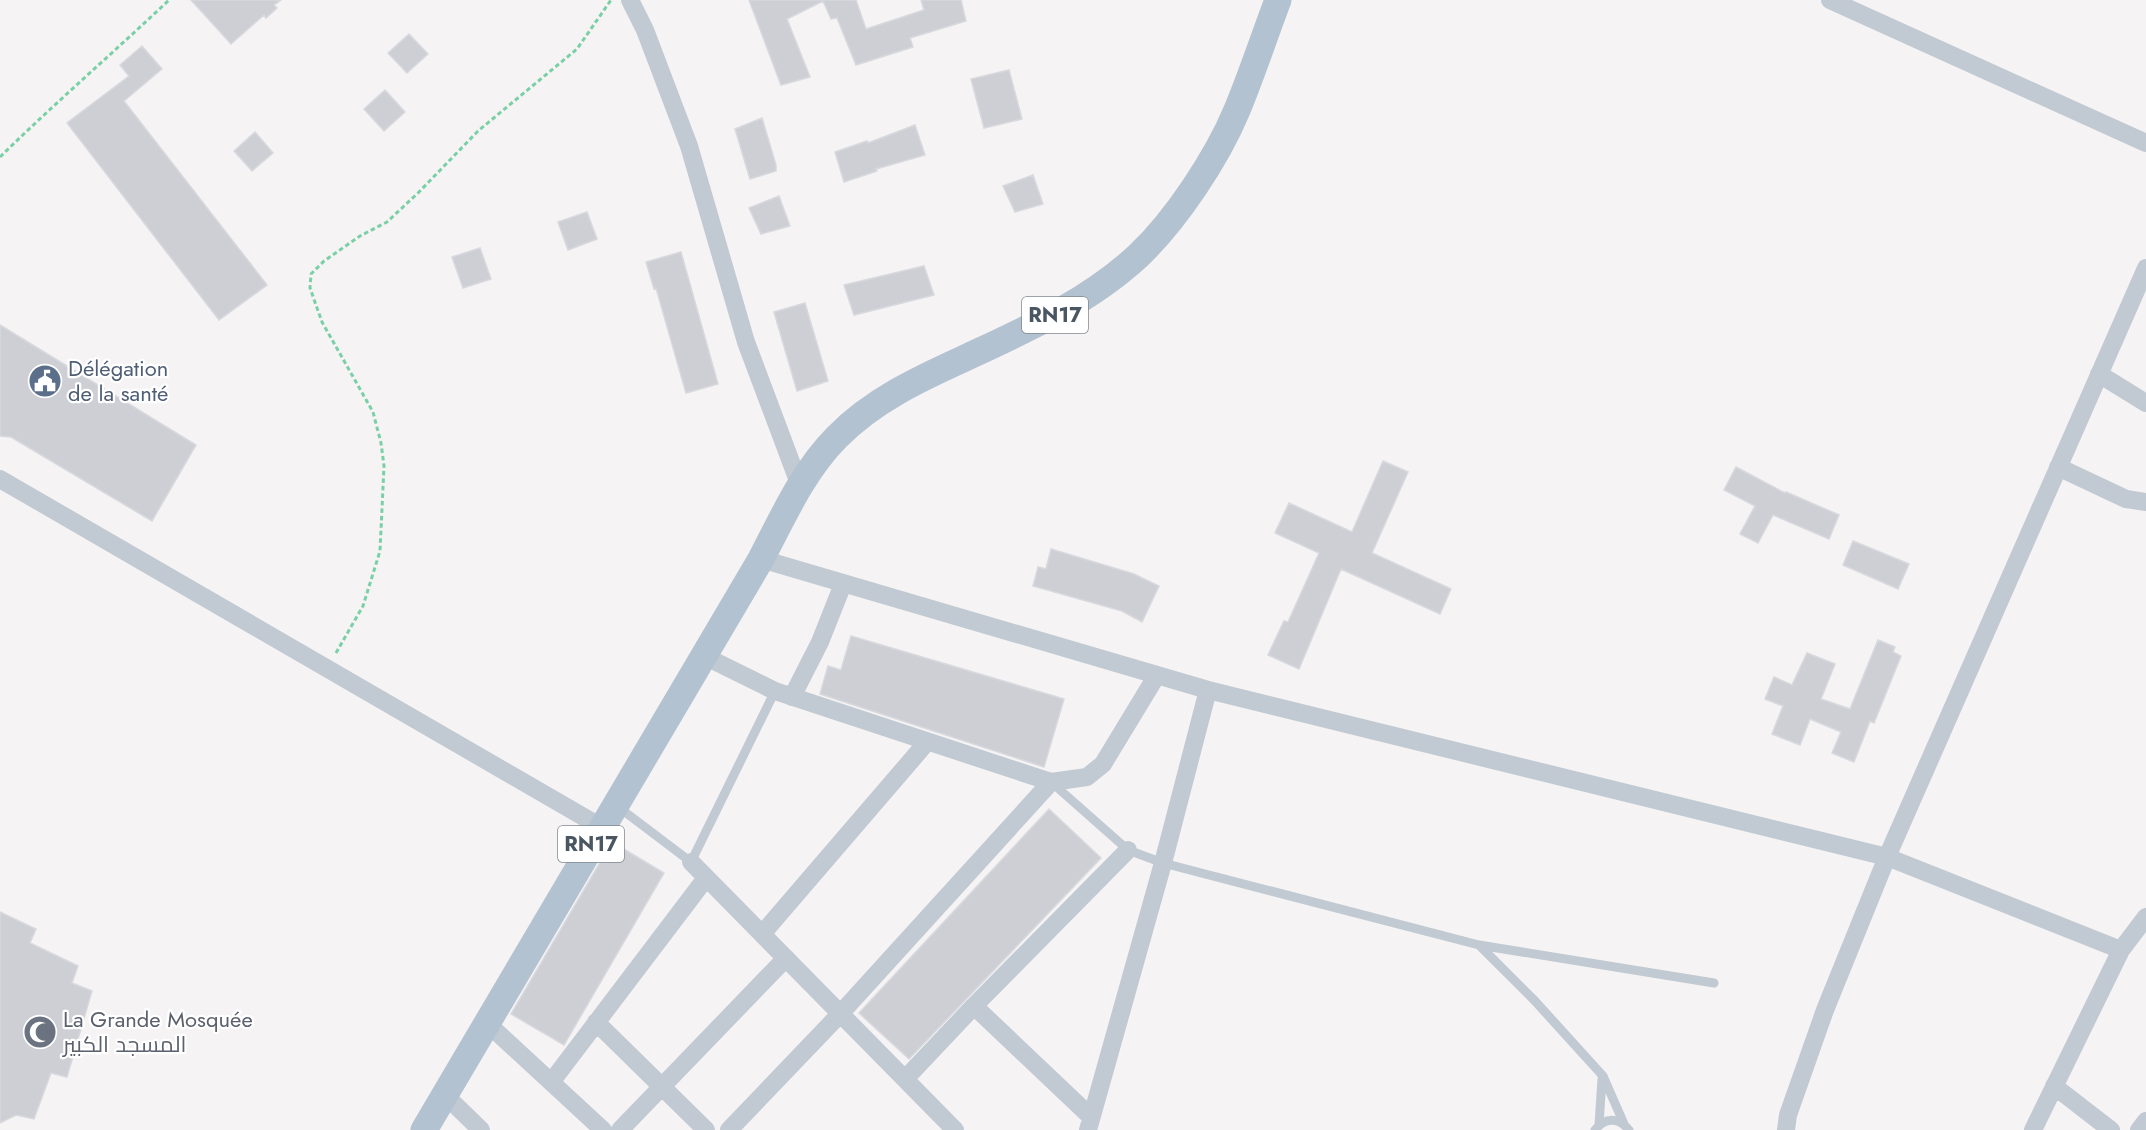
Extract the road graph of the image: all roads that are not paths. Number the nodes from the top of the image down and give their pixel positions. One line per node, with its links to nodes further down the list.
1 (630, 0): 10 (street)
2 (1278, 0): 10 (main road, RN17)
3 (1830, 0): 4 (street)
4 (2146, 143)
5 (2146, 268): 6 (street)
6 (2099, 374): 7 (street); 8 (street)
7 (2146, 403)
8 (2058, 467): 11 (street); 22 (street)
9 (0, 479): 20 (street)
10 (800, 486): 12 (main road, RN17)
11 (2146, 502)
12 (760, 559): 13 (street); 14 (main road, RN17)
13 (843, 584): 15 (street); 17 (street)
14 (704, 656): 17 (street); 20 (main road, RN17)
15 (1157, 675): 16 (street); 19 (street)
16 (1208, 690): 22 (street); 24 (street)
17 (784, 694): 18 (street); 23 (lane)
18 (927, 742): 19 (street); 27 (street)
19 (1051, 782): 21 (lane); 33 (street)
20 (608, 816): 23 (lane); 35 (main road, RN17)
21 (1128, 850): 24 (lane); 32 (street)
22 (1887, 856): 29 (street); 53 (street)
23 (691, 862): 25 (street)
24 (1162, 863): 28 (lane); 43 (street)
25 (706, 878): 27 (street); 34 (street)
26 (2145, 922): 29 (street)
27 (763, 933): 30 (street)
28 (1479, 945): 31 (lane); 36 (lane)
29 (2121, 950): 39 (street)
30 (786, 958): 33 (street); 40 (street)
31 (1714, 983)
32 (974, 1006): 37 (street); 43 (street)
33 (840, 1014): 37 (street); 51 (street)
34 (596, 1022): 38 (street); 40 (street)
35 (487, 1023): 38 (street); 41 (main road, RN17)
36 (1603, 1076): 44 (lane); 45 (lane)
37 (905, 1079): 52 (street)
38 (552, 1081): 48 (street)
39 (2054, 1086): 54 (street); 55 (street)
40 (662, 1087): 49 (street); 50 (street)
41 (445, 1095): 46 (main road, RN17); 47 (street)
42 (2146, 1121): 56 (street)
43 (1090, 1124)
44 (1597, 1127): 45 (lane)
45 (1627, 1127)
46 (424, 1130)
47 (481, 1130)
48 (603, 1130)
49 (620, 1130)
50 (706, 1130)
51 (729, 1130)
52 (955, 1130)
53 (1785, 1130)
54 (2032, 1130)
55 (2111, 1130)
56 (2139, 1130)

